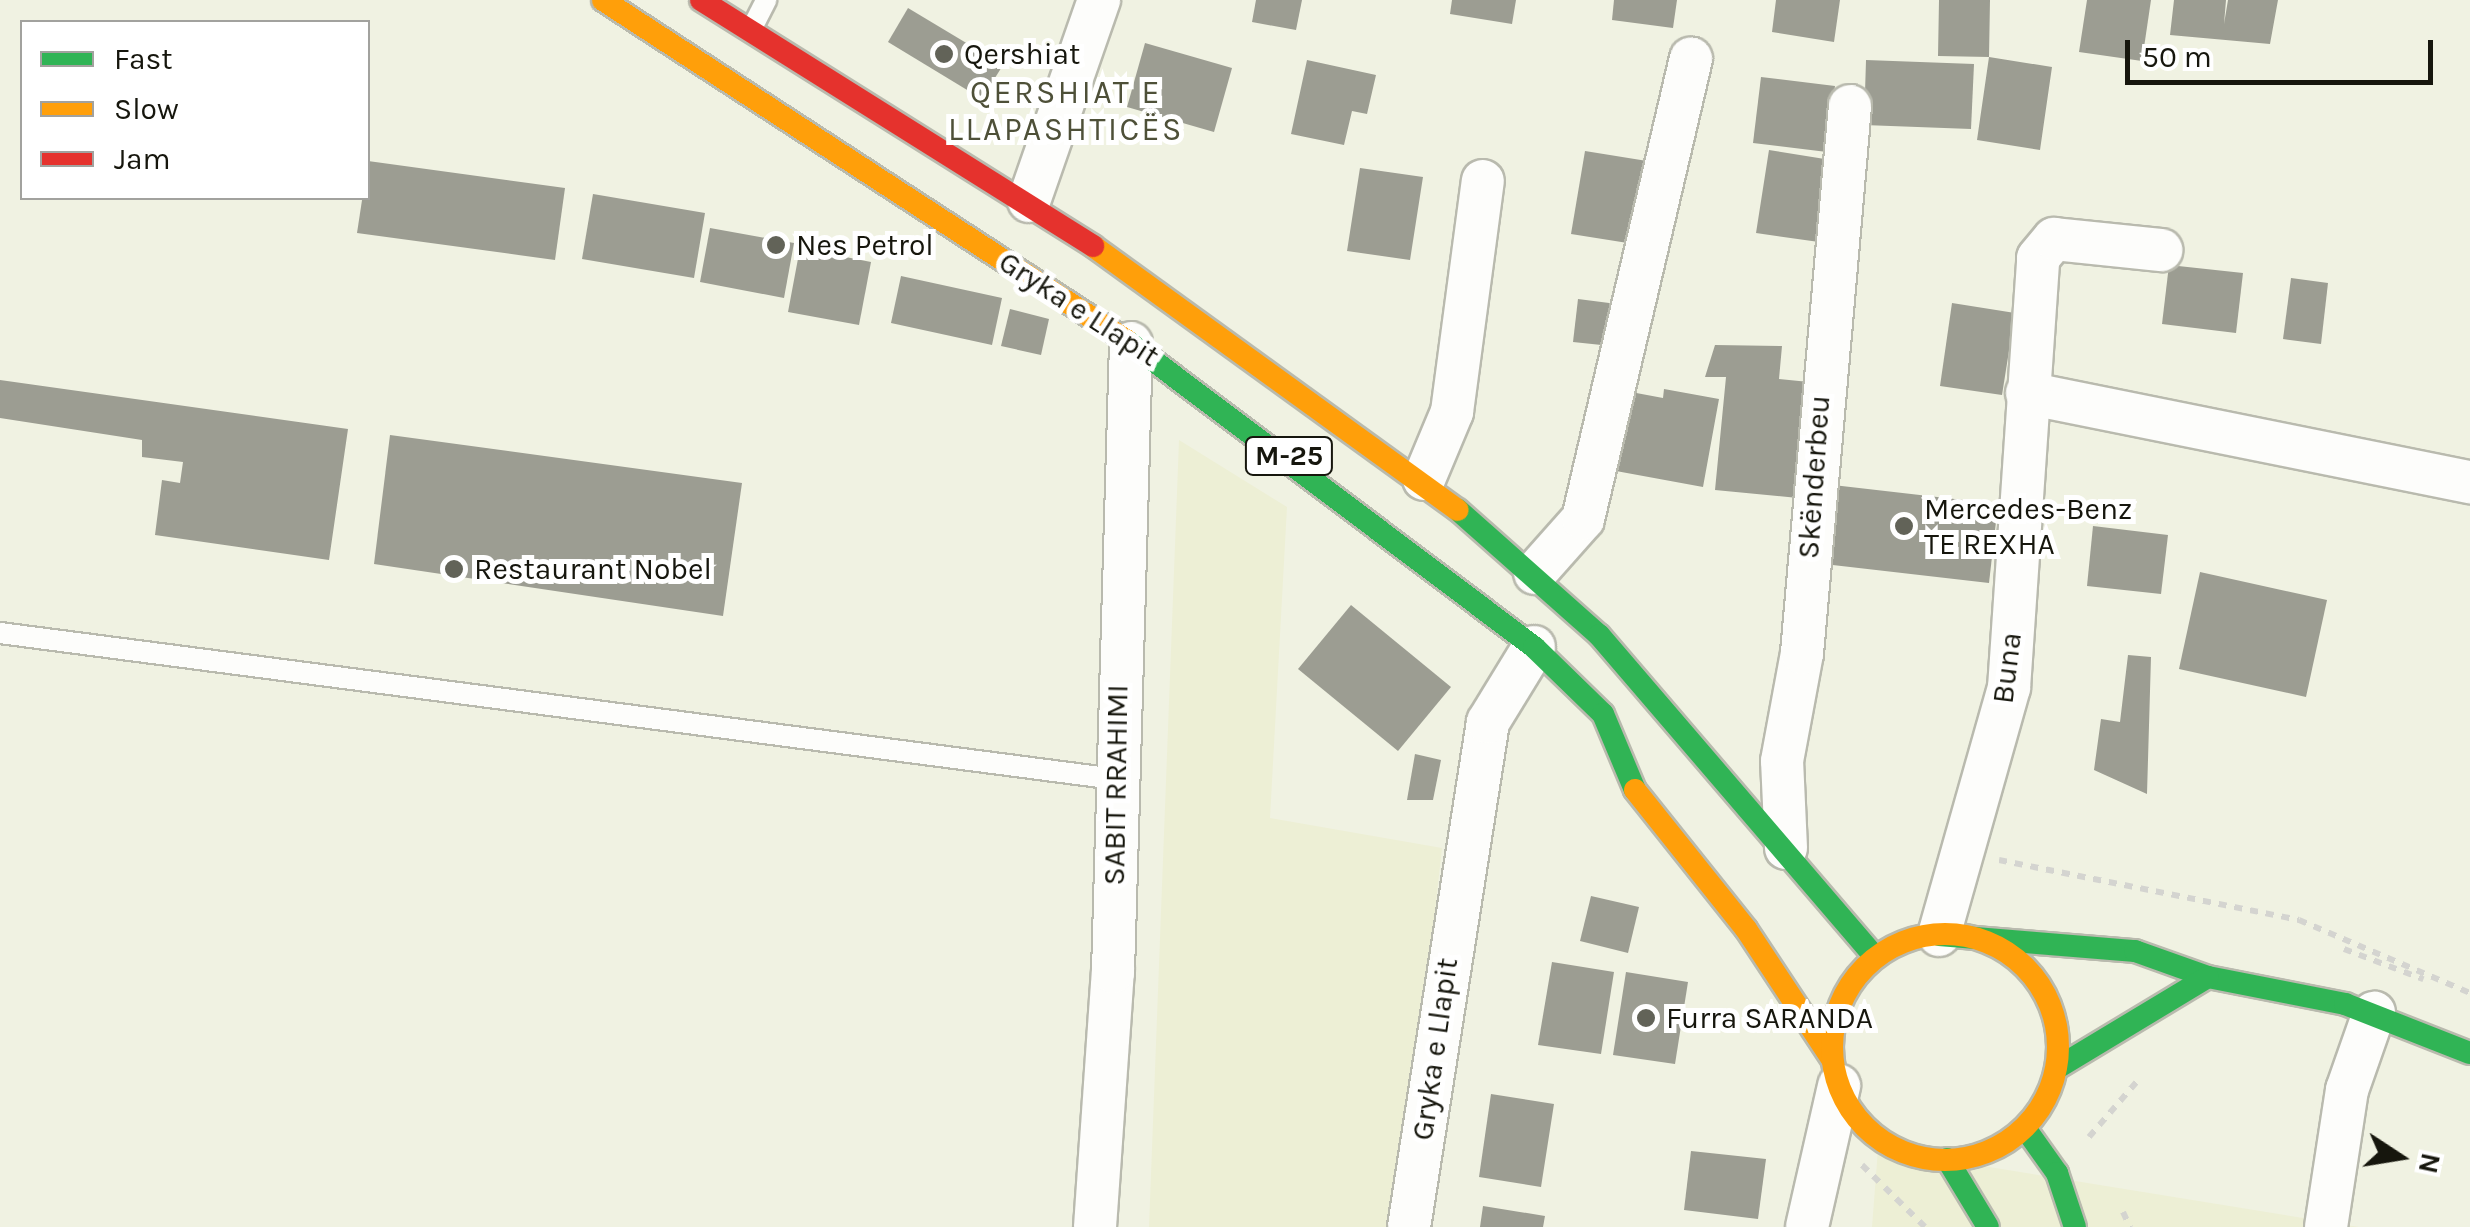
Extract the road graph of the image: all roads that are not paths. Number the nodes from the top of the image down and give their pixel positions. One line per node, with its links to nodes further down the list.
1 (602, 0): 11 (main road, Gryka e Llapit / M-25)
2 (701, 0): 5 (main road, Gryka e Llapit / M-25)
3 (766, 0): 5 (lane)
4 (1099, 0): 9 (street)
5 (750, 32): 9 (main road, Gryka e Llapit / M-25)
6 (1691, 58): 15 (street)
7 (1850, 106): 19 (street, Skënderbeu)
8 (1483, 181): 13 (street)
9 (1029, 201): 13 (main road, Gryka e Llapit / M-25)
10 (2161, 250): 12 (street, Buna)
11 (1131, 343): 17 (main road, Gryka e Llapit / M-25); 18 (street, SABIT RRAHIMI)
12 (2027, 393): 14 (street); 20 (street, Buna)
13 (1424, 479): 15 (main road, Gryka e Llapit / M-25)
14 (2470, 482)
15 (1535, 573): 19 (main road, Gryka e Llapit / M-25)
16 (0, 633): 18 (lane)
17 (1534, 646): 26 (main road, Gryka e Llapit / M-25); 30 (street, Gryka e Llapit)
18 (1116, 779): 29 (street, SABIT RRAHIMI)
19 (1786, 848): 21 (main road, Gryka e Llapit / M-25)
20 (1939, 935): 21 (main road); 22 (main road); 25 (main road)
21 (1874, 956): 26 (main road)
22 (2208, 976): 23 (main road); 25 (main road)
23 (2374, 1014): 24 (main road); 34 (street)
24 (2470, 1053)
25 (2057, 1068): 27 (main road)
26 (1836, 1072): 28 (main road); 31 (street)
27 (2027, 1131): 28 (main road); 33 (main road)
28 (1947, 1159): 32 (main road)
29 (1095, 1227)
30 (1409, 1227)
31 (1807, 1227)
32 (1988, 1227)
33 (2075, 1227)
34 (2326, 1227)

